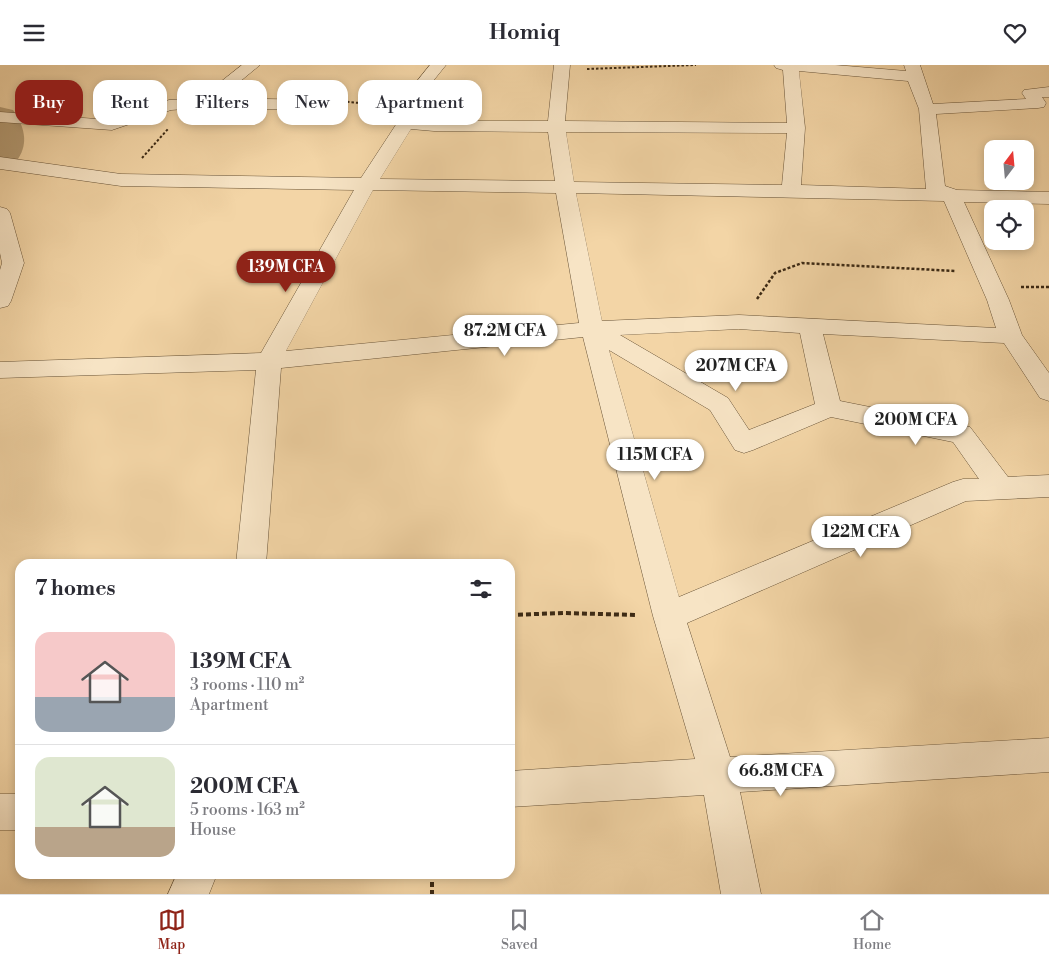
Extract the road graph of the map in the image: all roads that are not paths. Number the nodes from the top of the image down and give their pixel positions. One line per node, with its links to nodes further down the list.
1 (252, 65): 6 (street)
2 (438, 65): 7 (street)
3 (789, 65): 5 (street); 15 (street)
4 (562, 67): 14 (street)
5 (914, 71): 10 (street)
6 (230, 80)
7 (428, 80)
8 (1049, 92): 10 (street)
9 (177, 104): 11 (street)
10 (927, 109): 20 (street)
11 (0, 117)
12 (400, 125): 17 (street)
13 (431, 125): 14 (street)
14 (556, 125): 15 (street); 18 (street)
15 (796, 128): 19 (street)
16 (0, 163): 17 (street)
17 (366, 185): 18 (street); 27 (street)
18 (565, 187): 19 (street); 25 (street)
19 (791, 191): 20 (street)
20 (951, 194): 21 (street); 26 (street)
21 (1049, 198)
22 (0, 213): 23 (street)
23 (0, 301)
24 (810, 326): 25 (street); 26 (street); 30 (street)
25 (592, 329): 27 (street); 30 (street); 34 (street)
26 (1011, 335): 29 (street)
27 (269, 361): 28 (street); 33 (street)
28 (0, 370)
29 (1049, 391)
30 (829, 408): 32 (street)
31 (1049, 486): 32 (street)
32 (1001, 488): 34 (street)
33 (251, 559)
34 (669, 616): 36 (street)
35 (1049, 755): 36 (street)
36 (718, 775): 37 (street); 42 (street)
37 (515, 789)
38 (0, 812): 39 (street)
39 (15, 812)
40 (196, 879): 41 (street)
41 (188, 894)
42 (741, 894)

